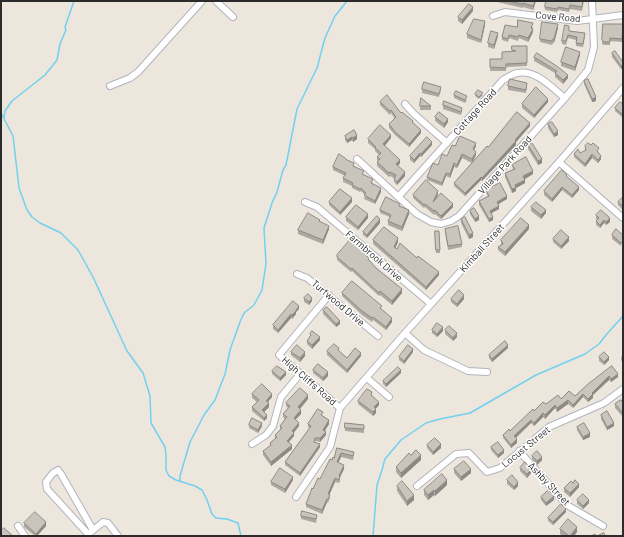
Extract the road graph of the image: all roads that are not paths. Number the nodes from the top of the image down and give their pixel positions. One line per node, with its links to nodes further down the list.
1 (202, 1): 8 (street)
2 (216, 1): 6 (street)
3 (592, 1): 7 (street, Village Park Road)
4 (623, 15): 7 (street, Cove Road)
5 (494, 16): 7 (street, Cove Road)
6 (233, 17)
7 (594, 18): 10 (street, Village Park Road)
8 (110, 86)
9 (623, 88): 14 (street, Kimball Street)
10 (565, 98): 12 (street, Cottage Road); 15 (street, Village Park Road)
11 (405, 104): 12 (street)
12 (447, 143): 15 (street, Cottage Road)
13 (357, 159): 15 (street, Village Park Road)
14 (560, 162): 17 (street); 20 (street, Kimball Street)
15 (398, 196)
16 (305, 202): 20 (street, Farmbrook Drive)
17 (623, 218)
18 (296, 274): 19 (street, Turfwood Drive)
19 (330, 295): 22 (street, Turfwood Drive); 24 (street, High Cliffs Road)
20 (431, 304): 21 (street, Kimball Street)
21 (405, 333): 23 (street); 25 (street, Kimball Street)
22 (378, 336)
23 (487, 372)
24 (300, 374): 28 (street, High Cliffs Road); 29 (street)
25 (367, 378): 27 (street); 28 (street, Kimball Street)
26 (623, 389): 30 (street, Locust Street)
27 (389, 397)
28 (340, 408): 32 (street)
29 (252, 444)
30 (519, 451): 31 (street, Locust Street); 34 (street, Ashby Street)
31 (417, 486)
32 (296, 497)
33 (18, 526): 36 (street)
34 (603, 526)
35 (90, 533): 35 (street); 37 (street)
36 (25, 536)
37 (118, 536)

